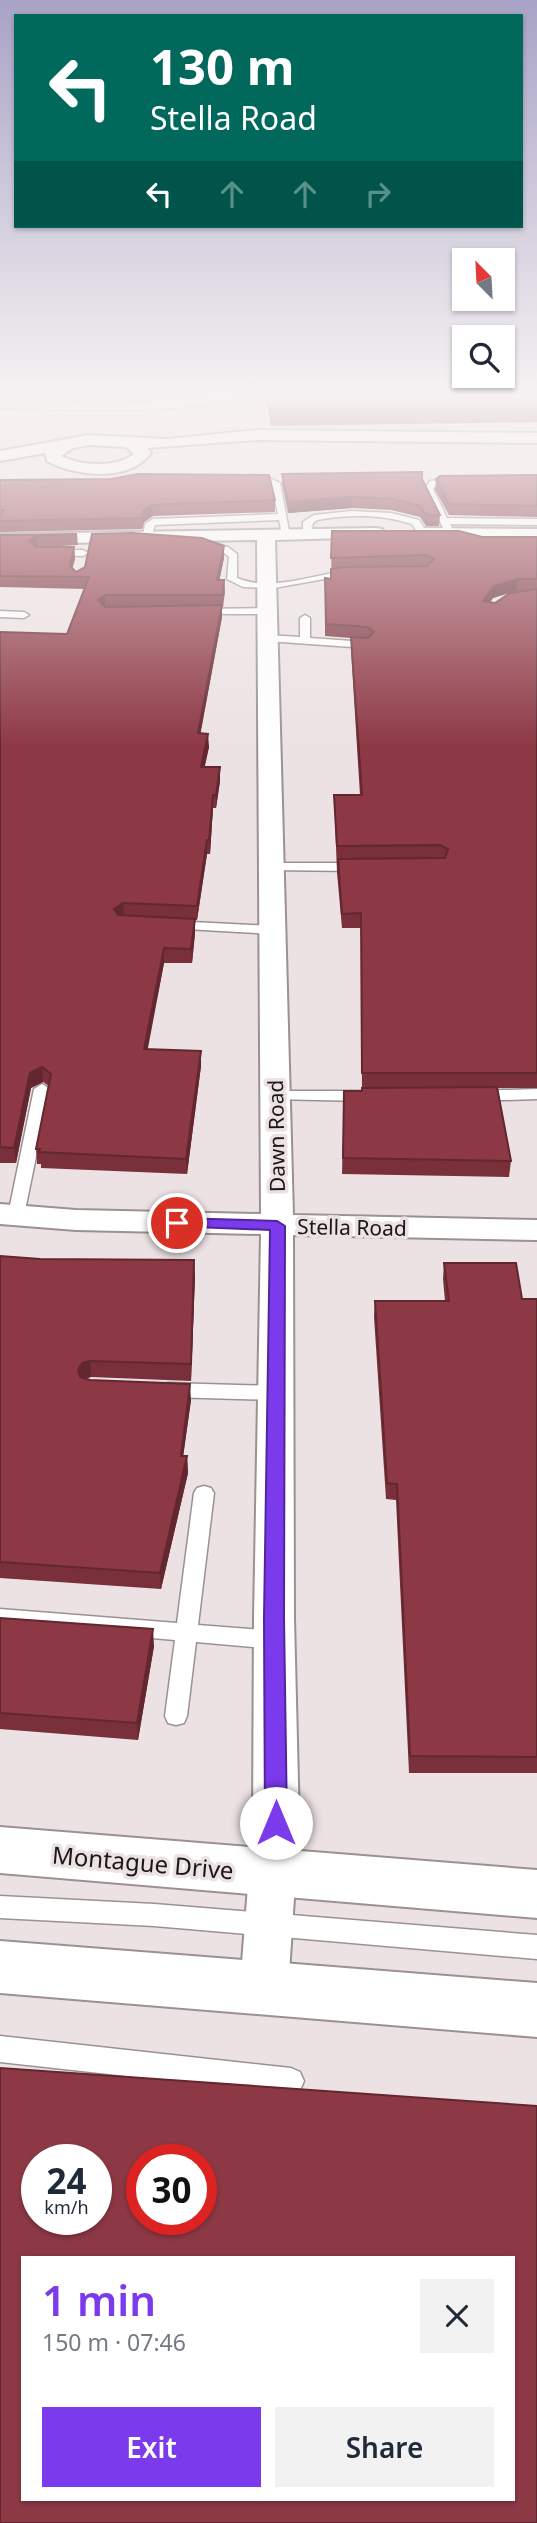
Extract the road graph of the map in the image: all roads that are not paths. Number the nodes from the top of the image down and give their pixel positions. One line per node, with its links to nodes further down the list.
1 (278, 512): 5 (lane)
2 (440, 512): 4 (lane)
3 (537, 522): 4 (lane)
4 (446, 528): 5 (street); 6 (street); 9 (lane)
5 (279, 529): 7 (street); 14 (street, Dawn Road)
6 (537, 534)
7 (127, 537): 10 (street); 14 (lane)
8 (0, 538): 10 (street)
9 (537, 544)
10 (85, 545): 11 (lane); 12 (lane)
11 (37, 553)
12 (80, 565)
13 (362, 572): 14 (lane)
14 (267, 611): 15 (lane); 19 (lane); 22 (street, Dawn Road)
15 (187, 612)
16 (0, 614): 17 (lane)
17 (24, 615)
18 (305, 618): 19 (lane)
19 (305, 641): 20 (lane)
20 (366, 645)
21 (370, 866): 22 (lane)
22 (271, 867): 24 (street, Dawn Road)
23 (152, 925): 24 (lane)
24 (272, 930): 27 (street, Dawn Road)
25 (42, 1089): 30 (lane)
26 (537, 1094): 29 (lane)
27 (275, 1096): 28 (lane); 31 (street, Dawn Road)
28 (383, 1096)
29 (466, 1096)
30 (8, 1215): 31 (street, Stella Road)
31 (277, 1226): 32 (street, Stella Road); 34 (street, Dawn Road)
32 (537, 1230)
33 (144, 1389): 34 (lane)
34 (277, 1393): 38 (street, Dawn Road)
35 (204, 1493): 37 (lane)
36 (0, 1617): 37 (lane)
37 (188, 1633): 38 (lane); 39 (lane)
38 (276, 1640): 41 (street, Dawn Road)
39 (176, 1716)
40 (0, 1850): 41 (main road, Montague Drive)
41 (272, 1873): 42 (main road, Montague Drive); 44 (street, Dawn Road)
42 (537, 1894)
43 (0, 1907): 44 (lane)
44 (268, 1925): 45 (lane); 47 (street, Dawn Road)
45 (537, 1947)
46 (0, 1967): 47 (main road)
47 (264, 1988): 48 (main road)
48 (537, 2010)
49 (0, 2049): 50 (lane)
50 (291, 2081)

